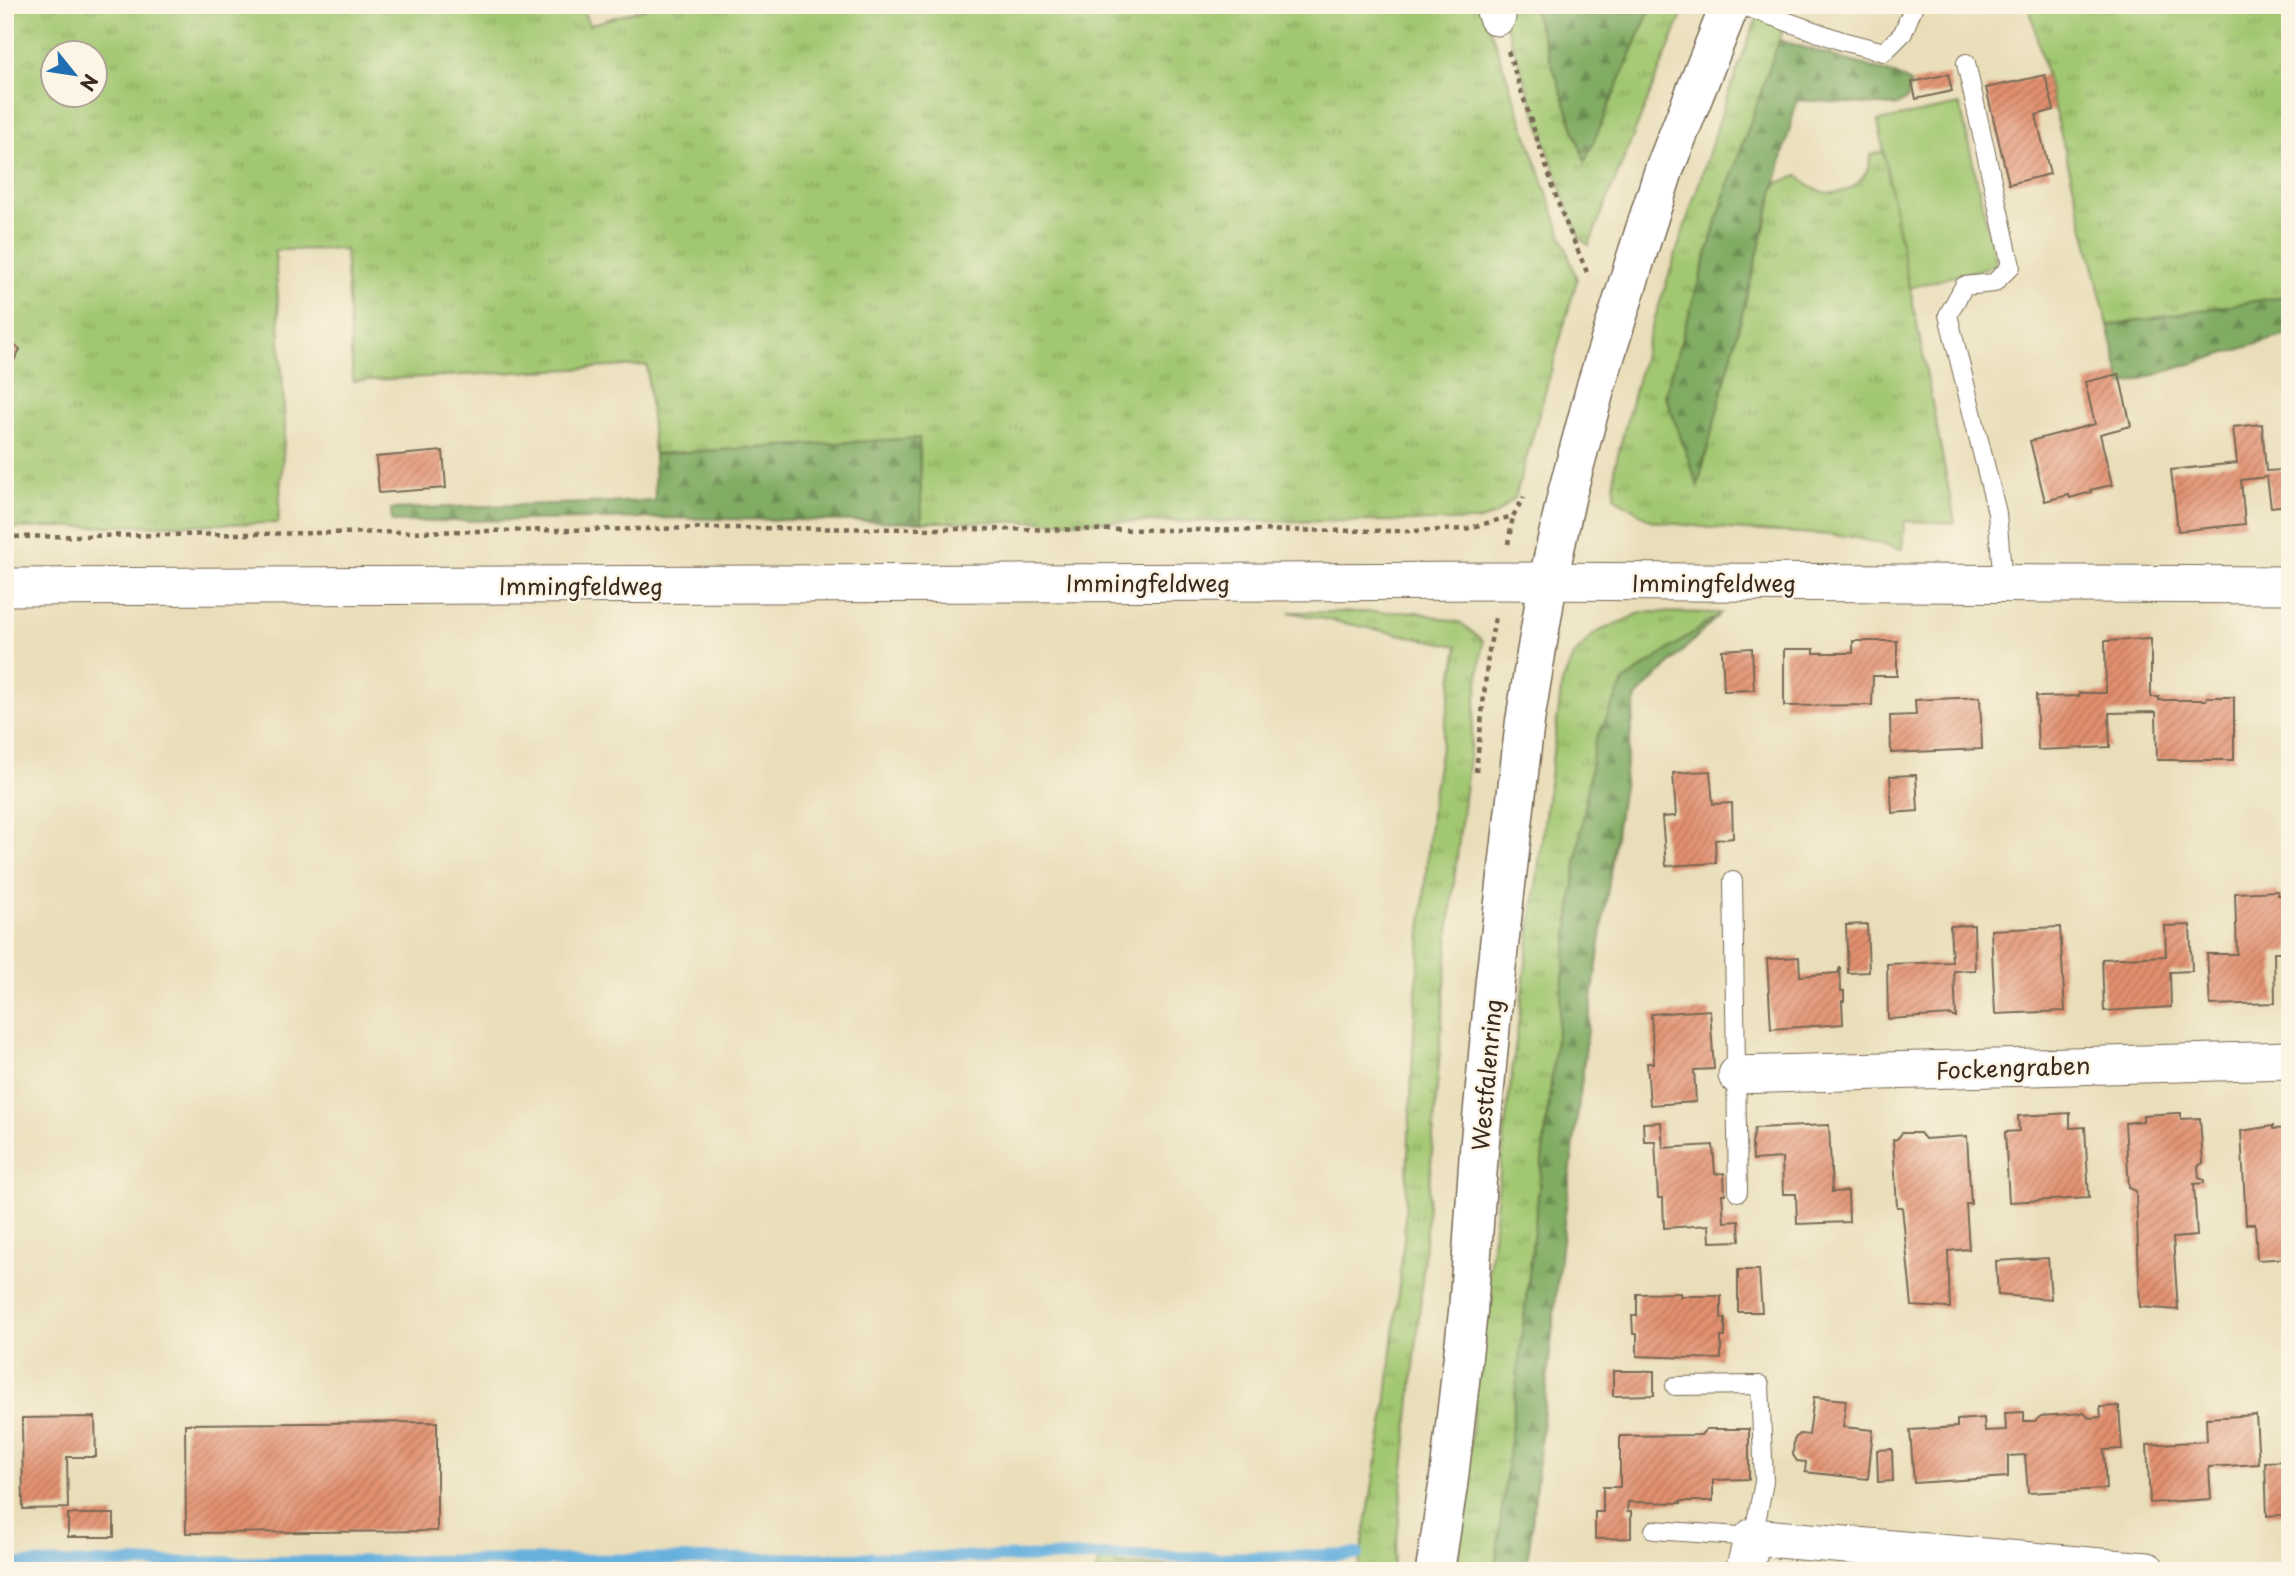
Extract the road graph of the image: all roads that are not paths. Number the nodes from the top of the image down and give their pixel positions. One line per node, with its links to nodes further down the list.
1 (1730, 5): 5 (street, Westfalenring)
2 (1740, 5): 3 (lane)
3 (1914, 5)
4 (1966, 63): 6 (lane)
5 (1548, 581): 6 (street, Immingfeldweg); 8 (street, Immingfeldweg); 17 (street, Westfalenring)
6 (2003, 584): 7 (street, Immingfeldweg)
7 (2290, 585)
8 (5, 587)
9 (1733, 881): 11 (lane)
10 (2290, 1060): 11 (street, Fockengraben)
11 (1737, 1075): 12 (lane)
12 (1738, 1192)
13 (1675, 1386): 15 (lane)
14 (1654, 1530): 15 (lane)
15 (1748, 1554): 16 (street)
16 (2092, 1568): 18 (street)
17 (1435, 1571)
18 (2147, 1571)

